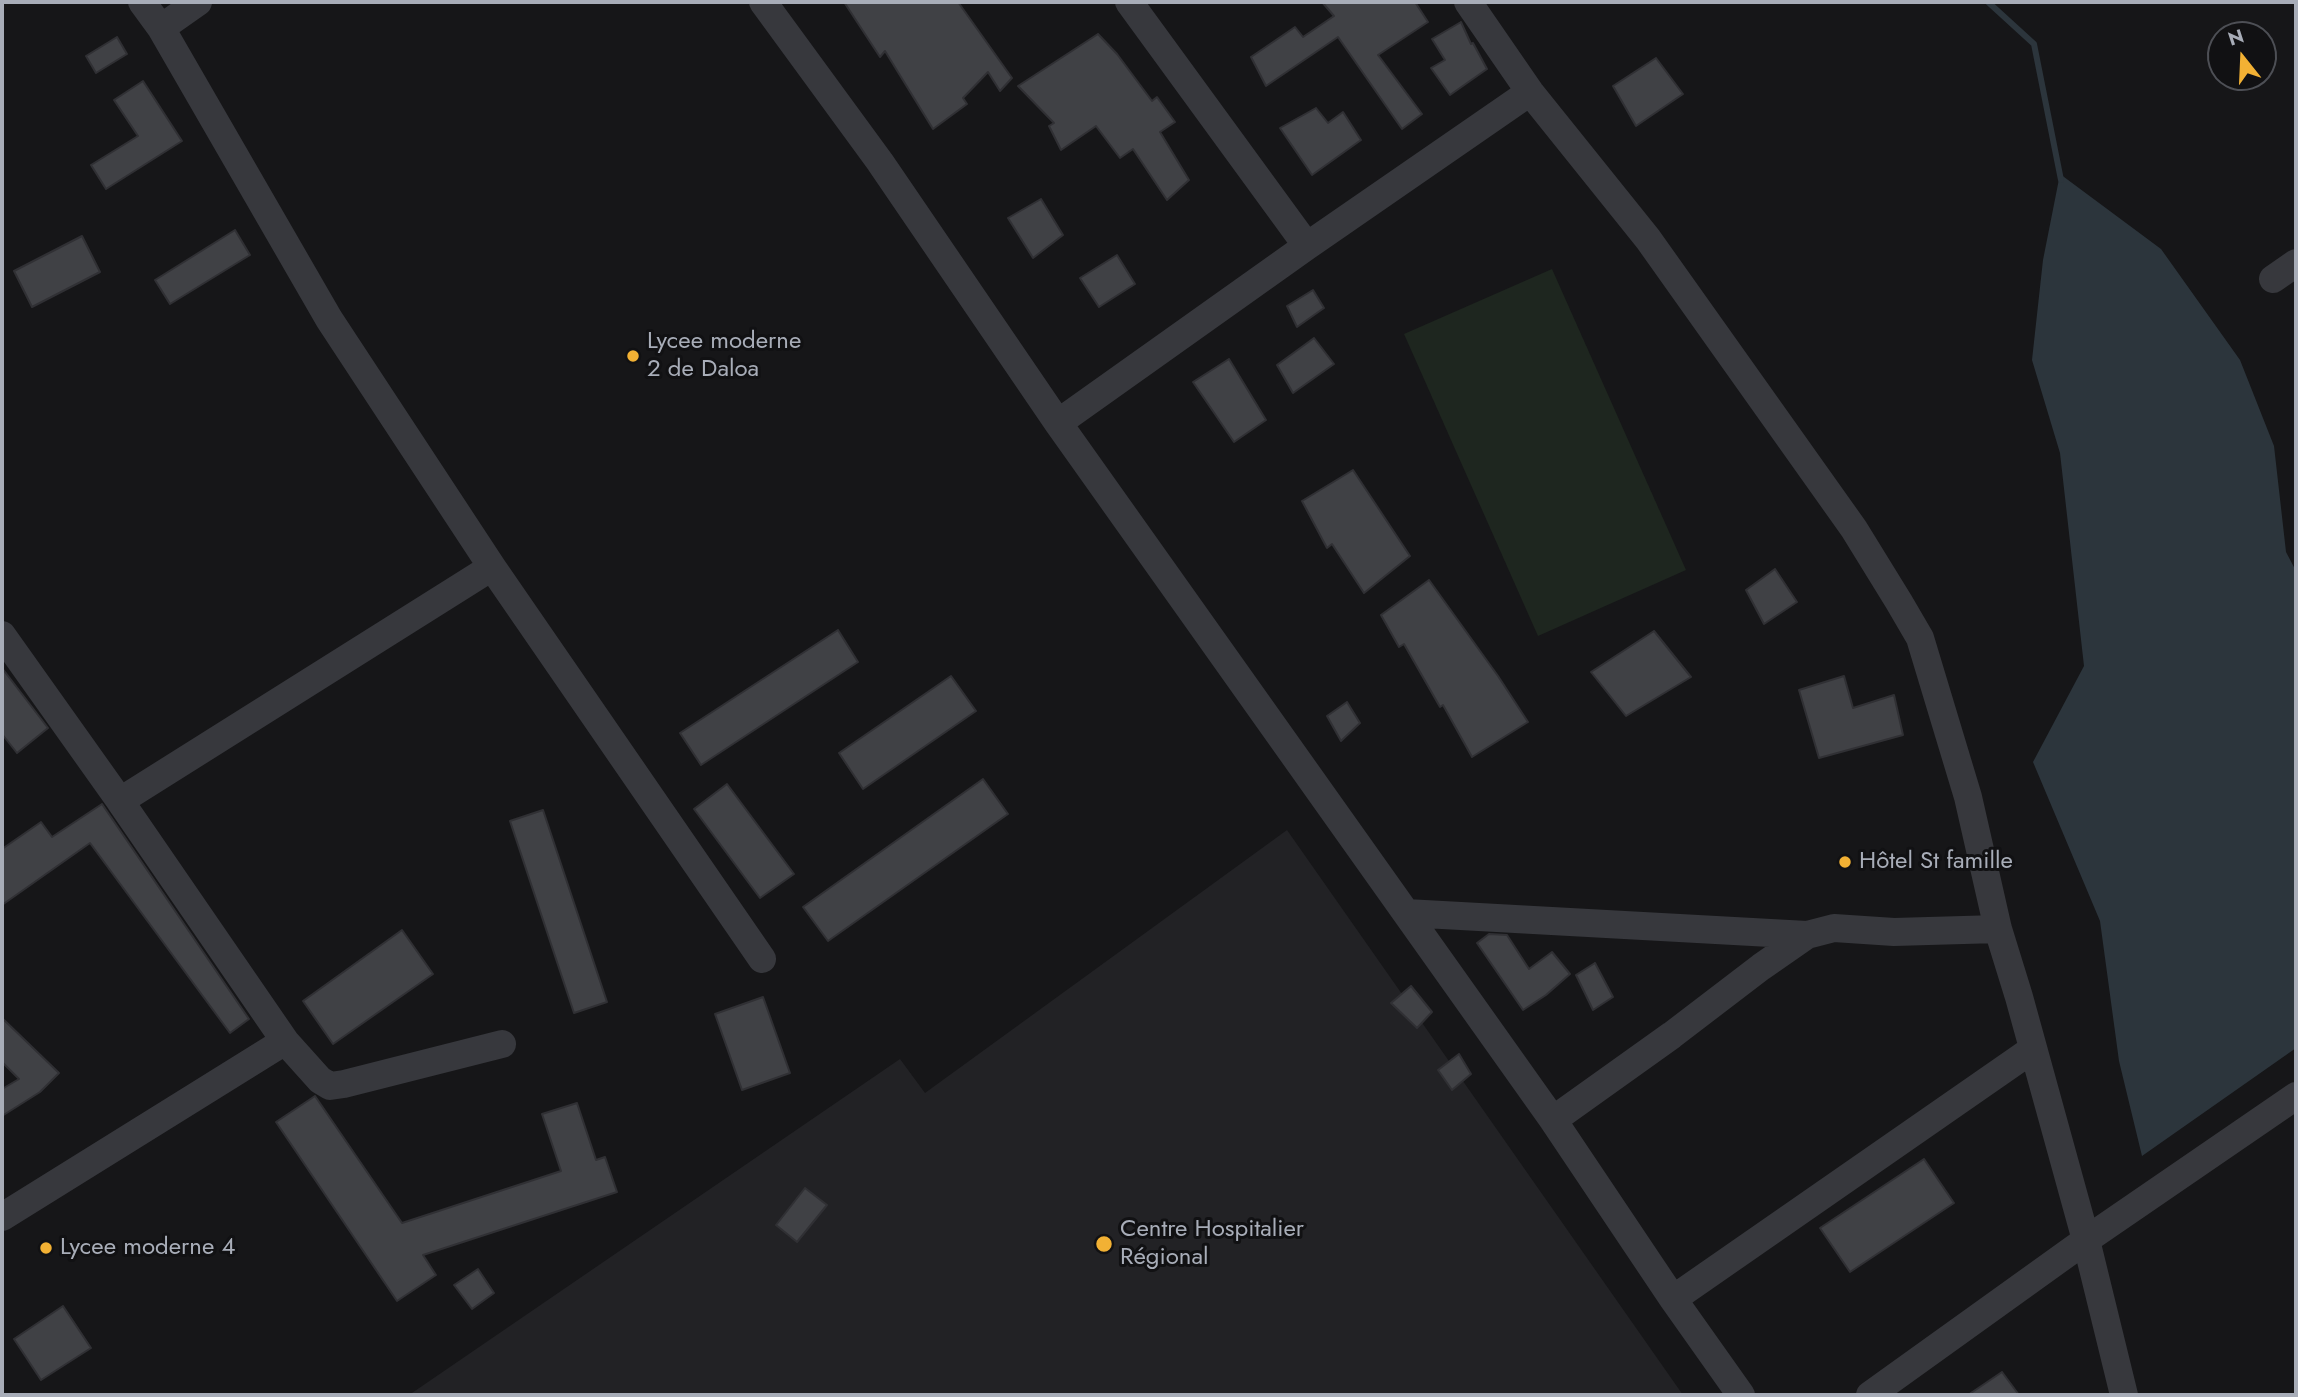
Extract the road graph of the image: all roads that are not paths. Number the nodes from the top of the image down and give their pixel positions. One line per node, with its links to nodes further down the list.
1 (142, 2): 6 (street)
2 (198, 2): 6 (street)
3 (763, 2): 11 (street)
4 (1129, 2): 8 (street)
5 (1468, 2): 7 (street)
6 (161, 28): 12 (street)
7 (1530, 92): 8 (street); 16 (street)
8 (1307, 246): 11 (street)
9 (2296, 263): 10 (street)
10 (2273, 279)
11 (1058, 423): 15 (street)
12 (492, 567): 14 (street); 18 (street)
13 (2, 635): 14 (street)
14 (120, 801): 19 (street)
15 (1406, 913): 17 (street); 23 (street)
16 (1998, 929): 17 (street); 21 (street)
17 (1807, 935): 23 (street)
18 (762, 959)
19 (285, 1041): 20 (street); 24 (street)
20 (502, 1044)
21 (2033, 1049): 25 (street); 26 (street)
22 (2296, 1096): 25 (street)
23 (1553, 1120): 26 (street)
24 (2, 1217)
25 (2086, 1240): 28 (street); 29 (street)
26 (1673, 1299): 27 (street)
27 (1741, 1395)
28 (1870, 1395)
29 (2124, 1395)

